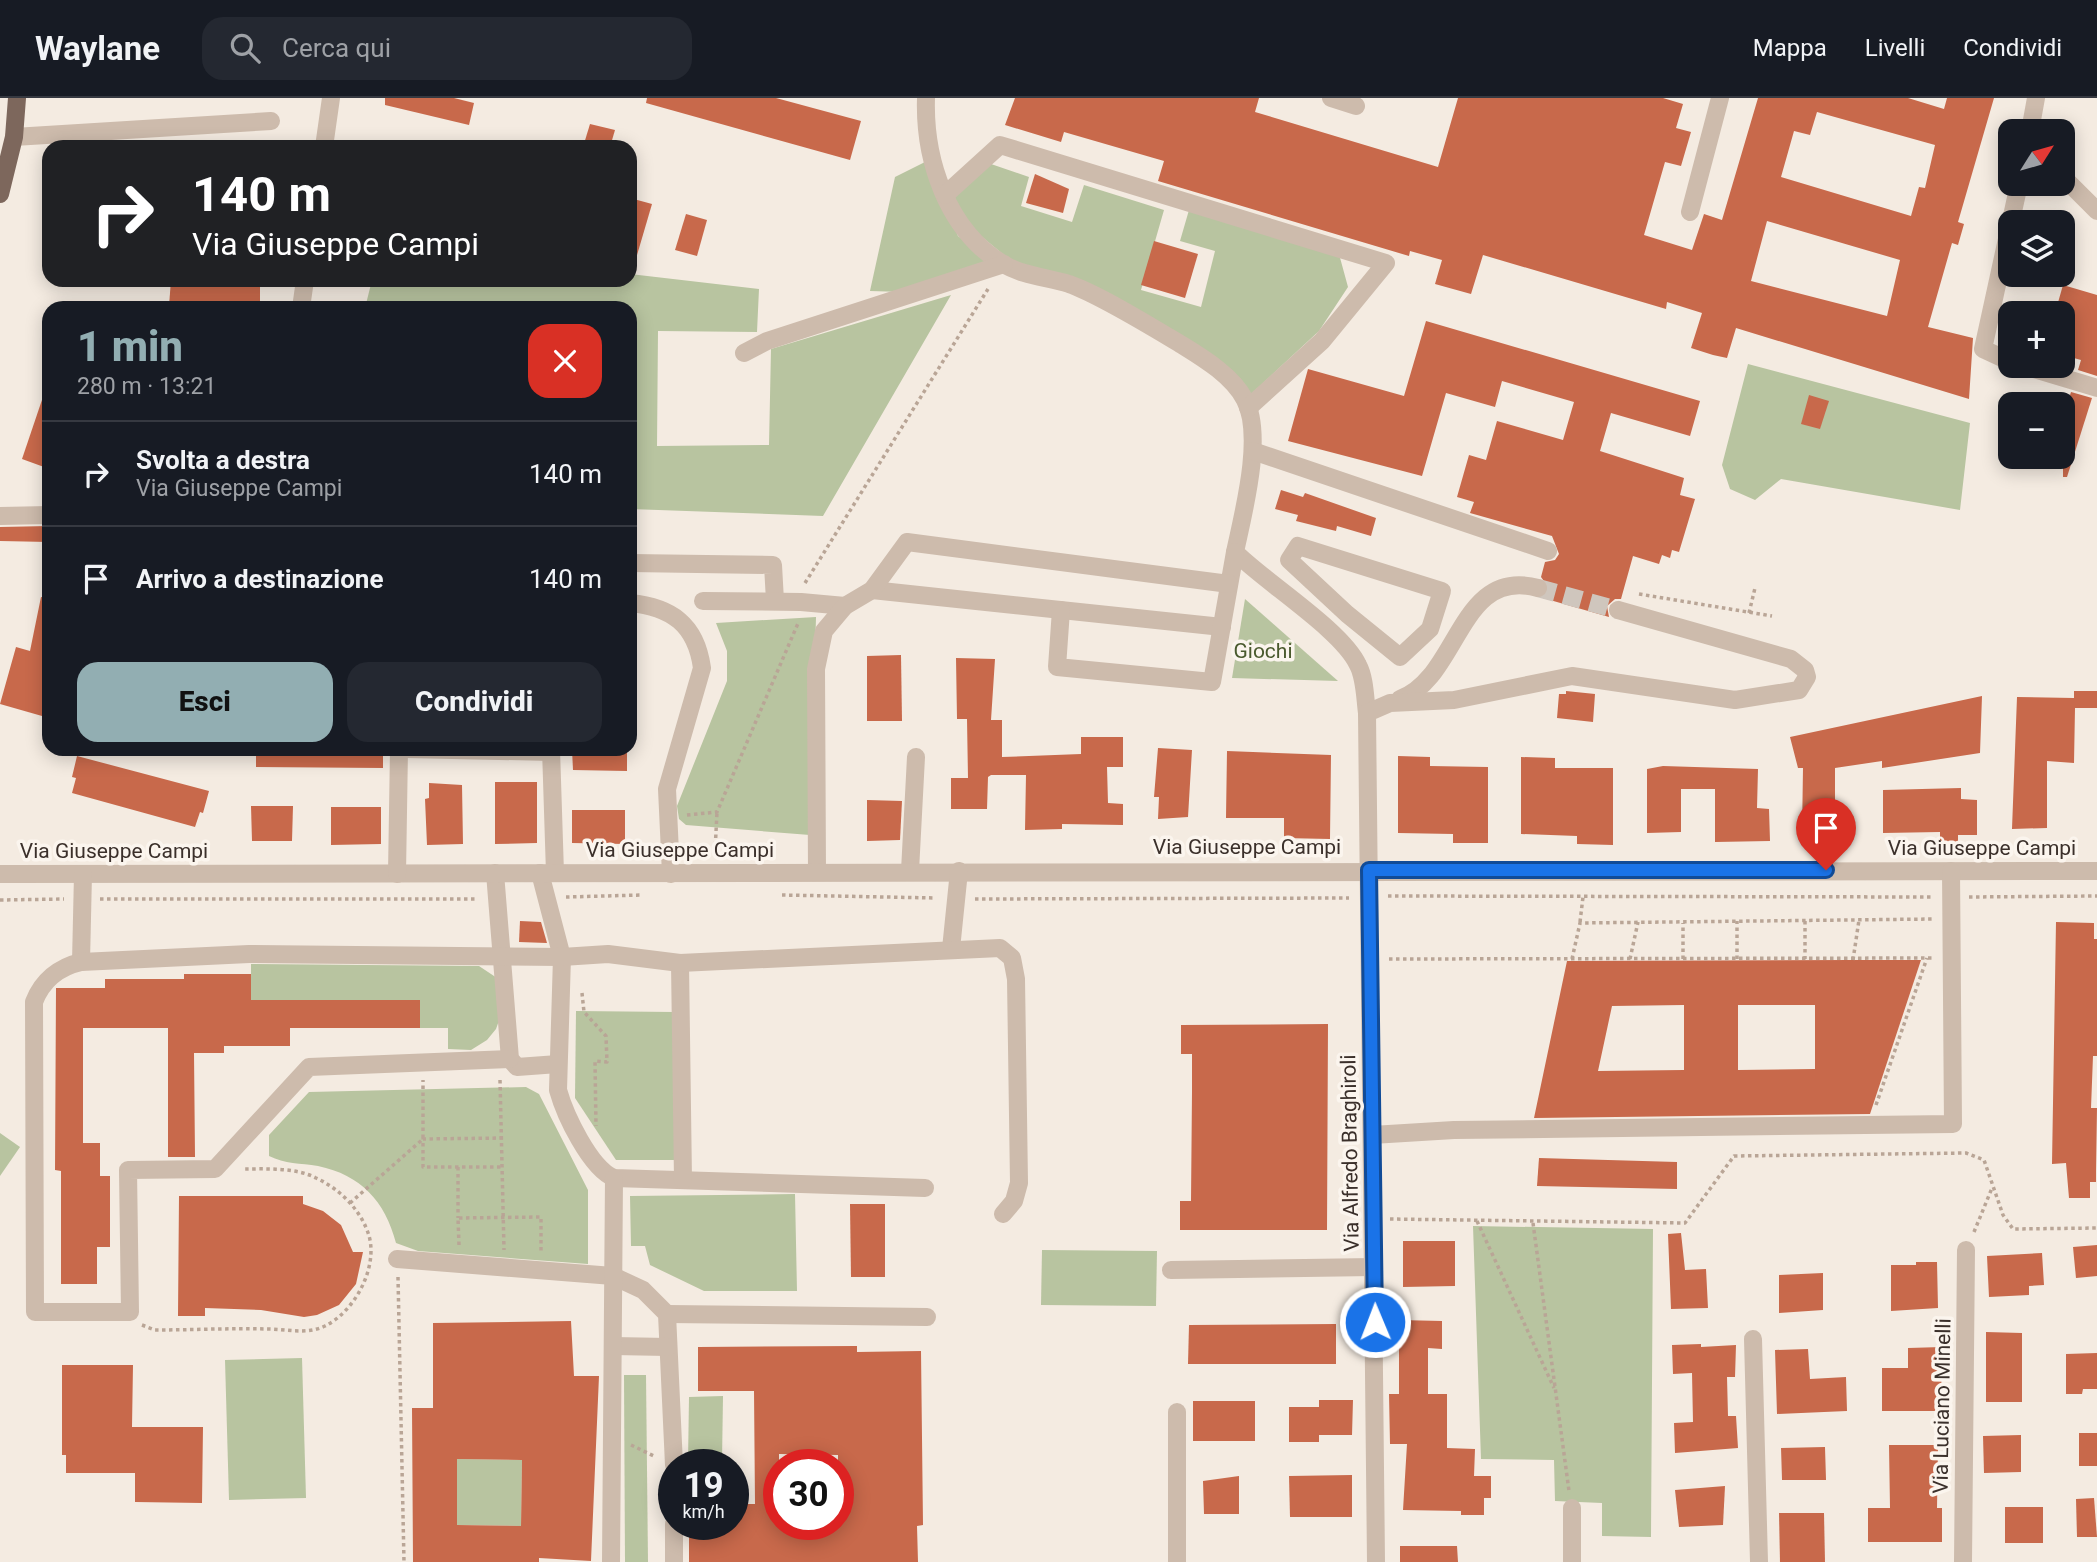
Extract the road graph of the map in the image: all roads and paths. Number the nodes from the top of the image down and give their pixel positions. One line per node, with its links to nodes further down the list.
1 (17, 98): 10 (main road)
2 (331, 98): 11 (street)
3 (926, 98): 14 (street)
4 (1331, 98): 7 (street)
5 (1720, 98): 17 (street)
6 (2036, 98): 8 (street)
7 (1356, 106)
8 (2032, 119)
9 (271, 121): 10 (street)
10 (14, 137): 13 (main road)
11 (325, 140)
12 (2076, 190): 16 (street)
13 (0, 194)
14 (945, 195): 18 (street); 23 (street)
15 (2016, 196): 20 (street)
16 (2097, 211)
17 (1690, 212)
18 (1004, 264): 19 (street); 23 (street); 37 (path)
19 (744, 353)
20 (1998, 356)
21 (2064, 378): 22 (street)
22 (2097, 388)
23 (1248, 408): 24 (street)
24 (1253, 451): 27 (street); 28 (street)
25 (42, 515): 26 (street)
26 (0, 516)
27 (1548, 551)
28 (1235, 552): 30 (street); 46 (street, Via Alfredo Braghiroli)
29 (637, 563): 36 (street)
30 (1229, 584): 33 (street); 45 (street)
31 (1538, 588): 47 (street)
32 (1755, 588): 43 (path)
33 (872, 590): 39 (street); 40 (street)
34 (1636, 593): 43 (path)
35 (703, 601): 36 (street)
36 (775, 601): 37 (street)
37 (801, 602): 39 (street); 52 (path)
38 (637, 604): 53 (street)
39 (845, 606): 60 (street)
40 (1062, 610): 45 (street); 45 (street)
41 (1618, 610): 47 (street)
42 (1347, 614): 42 (street); 46 (street)
43 (1748, 614): 44 (path)
44 (1772, 616)
45 (1222, 627)
46 (1331, 633): 48 (street, Via Alfredo Braghiroli)
47 (1390, 703): 48 (street)
48 (1367, 713): 55 (street, Via Alfredo Braghiroli)
49 (399, 756): 66 (street)
50 (551, 756): 62 (street)
51 (916, 757): 56 (street)
52 (716, 812): 53 (path); 54 (path)
53 (668, 817): 63 (street)
54 (715, 852)
55 (1369, 870): 57 (street, Via Giuseppe Campi); 58 (street, Via Giuseppe Campi); 73 (street, Via Alfredo Braghiroli)
56 (910, 871): 57 (street, Via Giuseppe Campi); 60 (street, Via Giuseppe Campi)
57 (959, 871): 76 (street)
58 (1951, 871): 59 (street, Via Giuseppe Campi); 72 (street)
59 (2097, 871)
60 (817, 872): 63 (street, Via Giuseppe Campi)
61 (495, 873): 62 (street, Via Giuseppe Campi); 66 (street, Via Giuseppe Campi); 75 (street)
62 (547, 873): 63 (street, Via Giuseppe Campi); 70 (street)
63 (671, 873)
64 (0, 874): 65 (street, Via Giuseppe Campi)
65 (83, 874): 66 (street, Via Giuseppe Campi); 74 (street)
66 (397, 874)
67 (769, 894): 76 (path)
68 (647, 895): 70 (path)
69 (2097, 896): 72 (path)
70 (547, 897): 87 (street)
71 (1583, 897): 72 (path); 73 (path); 84 (path)
72 (1951, 897): 78 (street)
73 (1369, 898): 76 (path); 90 (street, Via Alfredo Braghiroli)
74 (82, 899): 75 (path); 77 (path); 97 (street)
75 (497, 899): 86 (street)
76 (957, 899): 85 (street)
77 (0, 900)
78 (1952, 919): 79 (path); 89 (street)
79 (1860, 920): 81 (path); 96 (path)
80 (1737, 921): 81 (path); 83 (path); 94 (path)
81 (1805, 921): 95 (path)
82 (1638, 922): 83 (path); 84 (path); 92 (path)
83 (1683, 922): 93 (path)
84 (1580, 923): 91 (path)
85 (951, 949): 98 (street); 115 (street)
86 (501, 954): 87 (street); 97 (street); 99 (street)
87 (571, 956): 98 (street); 101 (street); 103 (path)
88 (1927, 958): 89 (path); 96 (path); 102 (path)
89 (1952, 958): 104 (street)
90 (1370, 959): 91 (path); 104 (street, Via Alfredo Braghiroli)
91 (1572, 959): 92 (path)
92 (1630, 959): 93 (path)
93 (1683, 959): 94 (path)
94 (1737, 959): 95 (path)
95 (1805, 959): 96 (path)
96 (1853, 960)
97 (81, 962): 130 (street)
98 (680, 963): 111 (street)
99 (505, 1060): 100 (street); 101 (street); 105 (path)
100 (422, 1064): 106 (path); 109 (street)
101 (558, 1064): 110 (street)
102 (1872, 1116)
103 (596, 1127)
104 (1372, 1135): 118 (street, Via Alfredo Braghiroli)
105 (503, 1138): 106 (path); 108 (path)
106 (423, 1139): 107 (path); 114 (path)
107 (458, 1167): 108 (path); 117 (path)
108 (503, 1167): 116 (path)
109 (215, 1169): 114 (path); 130 (street)
110 (614, 1178): 111 (street); 129 (street)
111 (683, 1180): 113 (street)
112 (1993, 1186): 120 (path); 121 (path); 122 (path)
113 (925, 1188)
114 (350, 1203): 130 (path)
115 (1003, 1214)
116 (503, 1217): 117 (path); 126 (path); 128 (path)
117 (458, 1218): 124 (path)
118 (1373, 1219): 119 (path); 125 (street, Via Alfredo Braghiroli)
119 (1477, 1222): 120 (path); 136 (path)
120 (1533, 1223): 136 (path)
121 (2097, 1228)
122 (1966, 1251): 150 (street, Via Luciano Minelli)
123 (397, 1259): 124 (street); 143 (path)
124 (459, 1264): 126 (street)
125 (1374, 1267): 127 (street); 147 (street, Via Alfredo Braghiroli)
126 (504, 1268): 128 (street)
127 (1171, 1270)
128 (541, 1271): 129 (street)
129 (612, 1276): 131 (street); 134 (street)
130 (130, 1312)
131 (667, 1314): 132 (street); 135 (street)
132 (927, 1317)
133 (1753, 1339): 149 (street)
134 (613, 1346): 135 (street); 138 (street)
135 (668, 1347): 139 (street)
136 (1556, 1392): 141 (path)
137 (1177, 1412): 146 (street)
138 (612, 1436): 140 (path); 144 (street)
139 (668, 1449)
140 (658, 1457)
141 (1572, 1508): 148 (street)
142 (674, 1540): 145 (street)
143 (404, 1562)
144 (611, 1562)
145 (674, 1562)
146 (1177, 1562)
147 (1376, 1562)
148 (1572, 1562)
149 (1759, 1562)
150 (1963, 1562)

